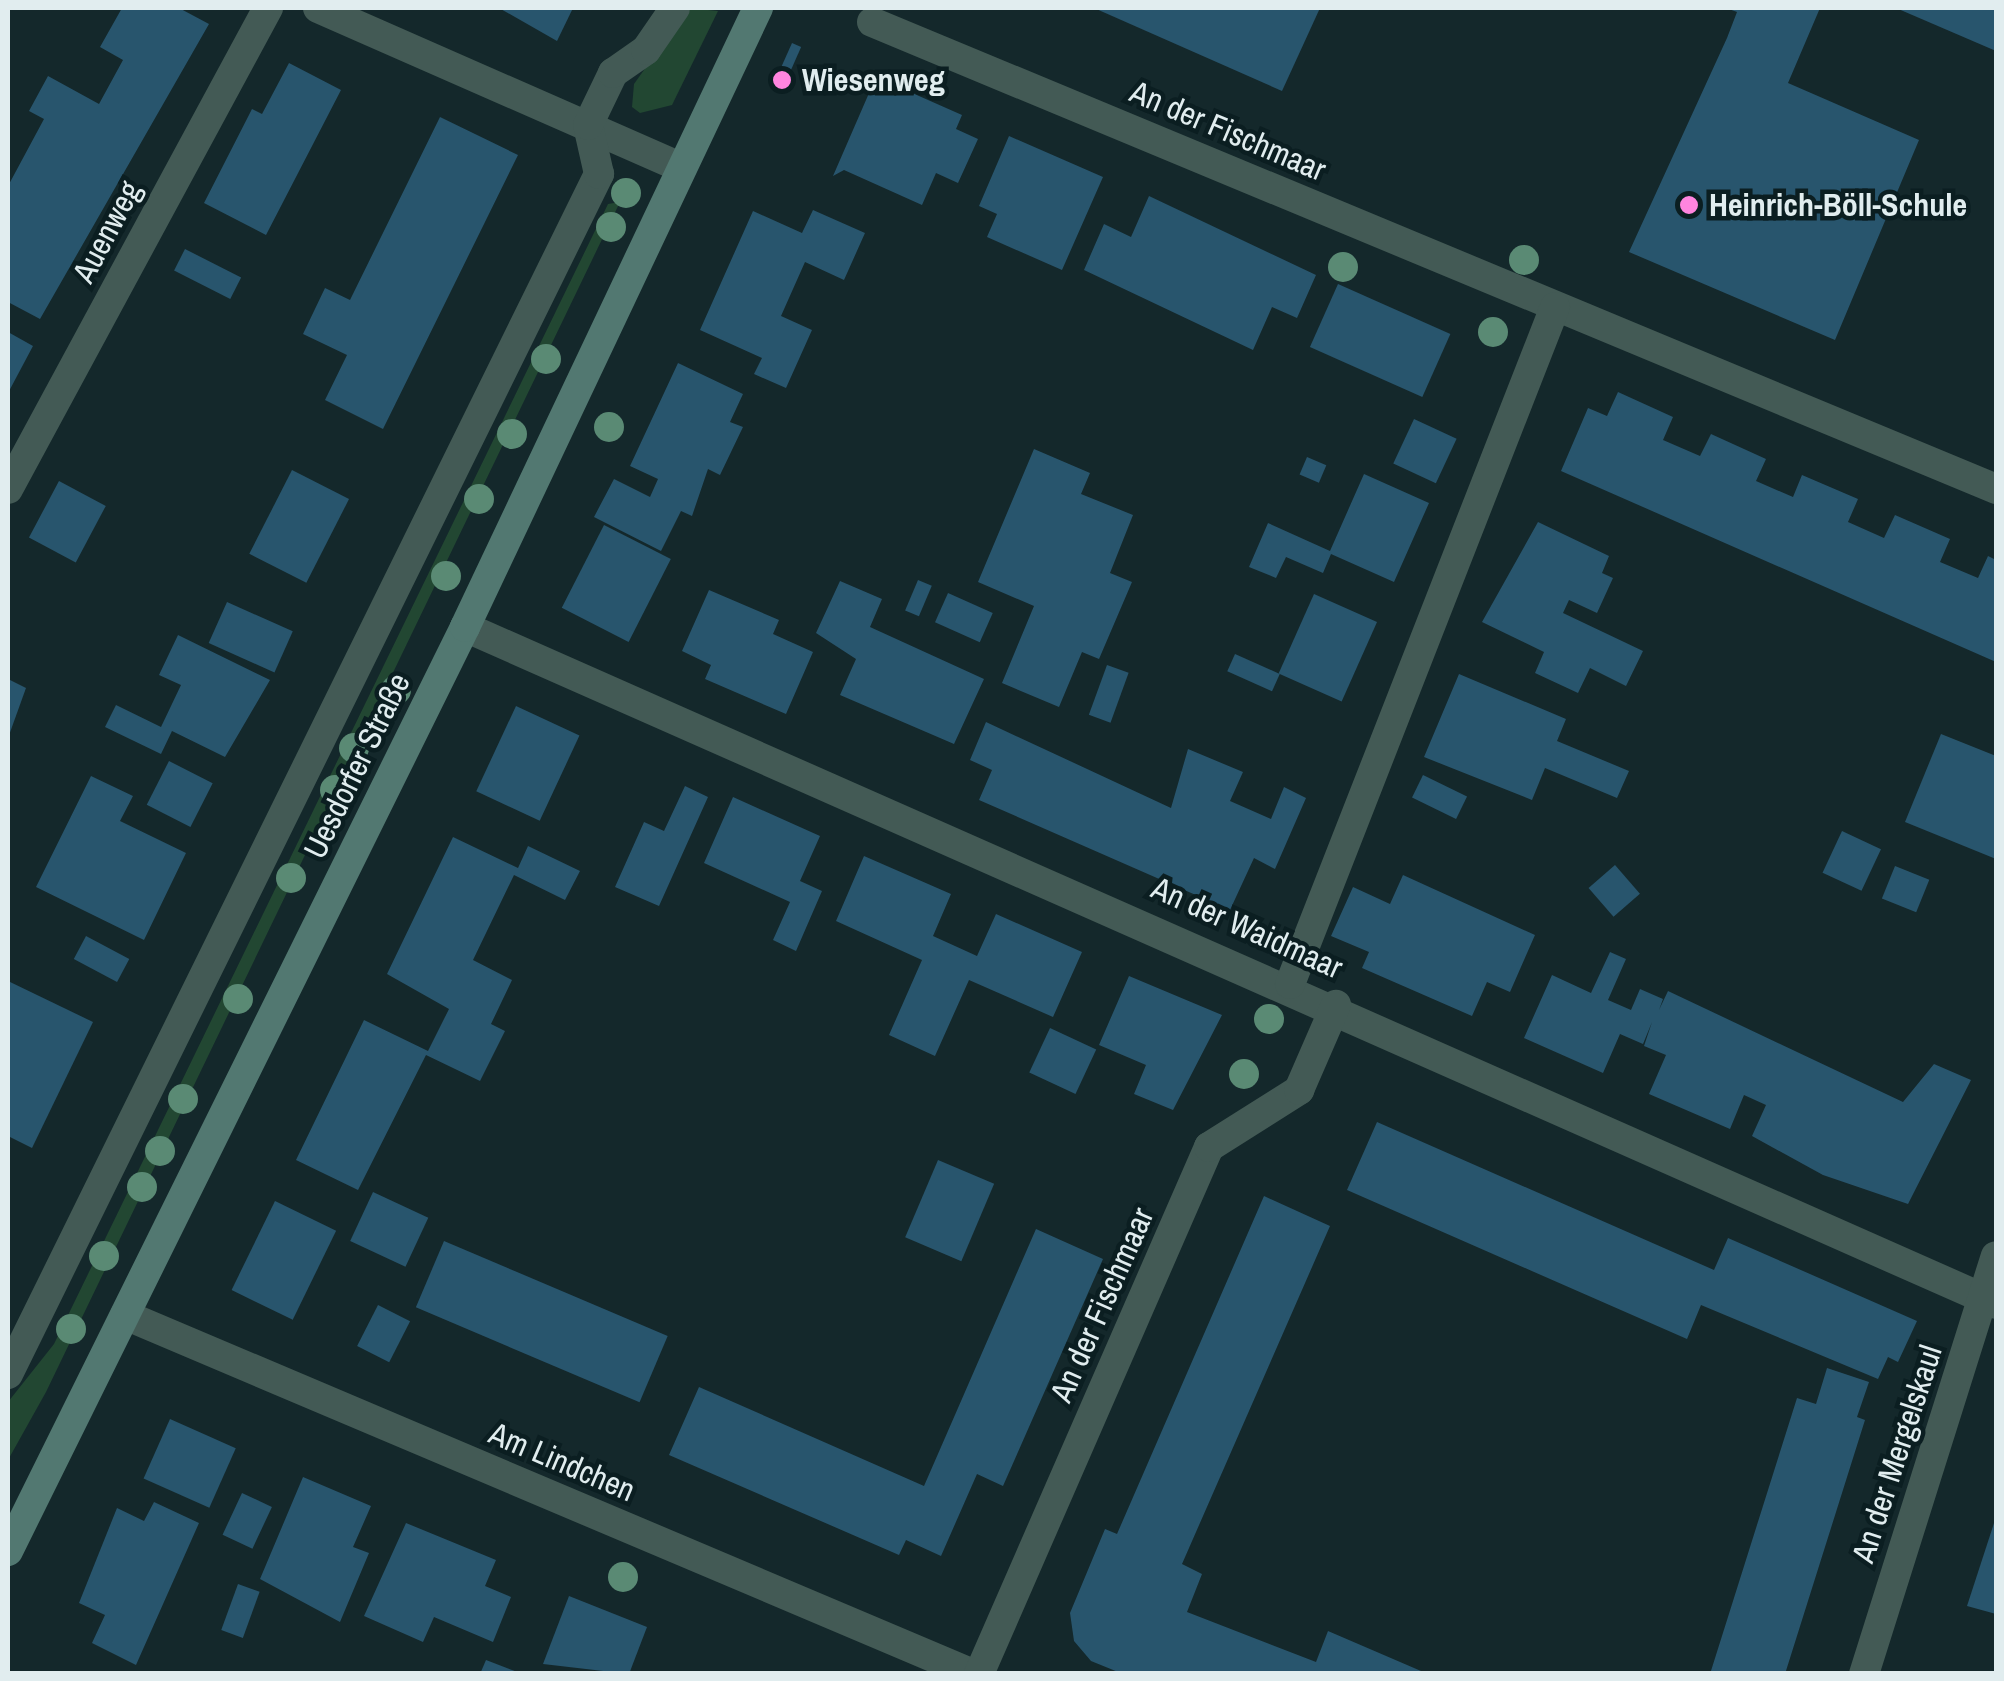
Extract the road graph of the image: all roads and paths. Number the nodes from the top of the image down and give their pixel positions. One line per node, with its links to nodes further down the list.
1 (268, 8): 9 (street, Auenweg)
2 (318, 8): 6 (street)
3 (675, 8): 6 (street)
4 (758, 8): 7 (street, Uesdorfer Straße)
5 (872, 22): 8 (street, An der Fischmaar)
6 (588, 125): 7 (street); 17 (street, Uesdorfer Straße)
7 (678, 166): 11 (street, Uesdorfer Straße)
8 (1555, 307): 10 (street, An der Fischmaar); 12 (street)
9 (8, 489)
10 (1996, 489)
11 (465, 627): 12 (street, An der Waidmaar); 16 (street, Uesdorfer Straße)
12 (1290, 984): 13 (street, An der Waidmaar)
13 (1336, 1005): 15 (street, An der Waidmaar); 19 (street, An der Fischmaar)
14 (1996, 1256): 15 (street, An der Mergelskaul)
15 (1990, 1301): 20 (street, An der Mergelskaul)
16 (124, 1315): 18 (street, Uesdorfer Straße); 19 (street, Am Lindchen)
17 (8, 1374)
18 (11, 1537)
19 (976, 1674)
20 (1864, 1674)

